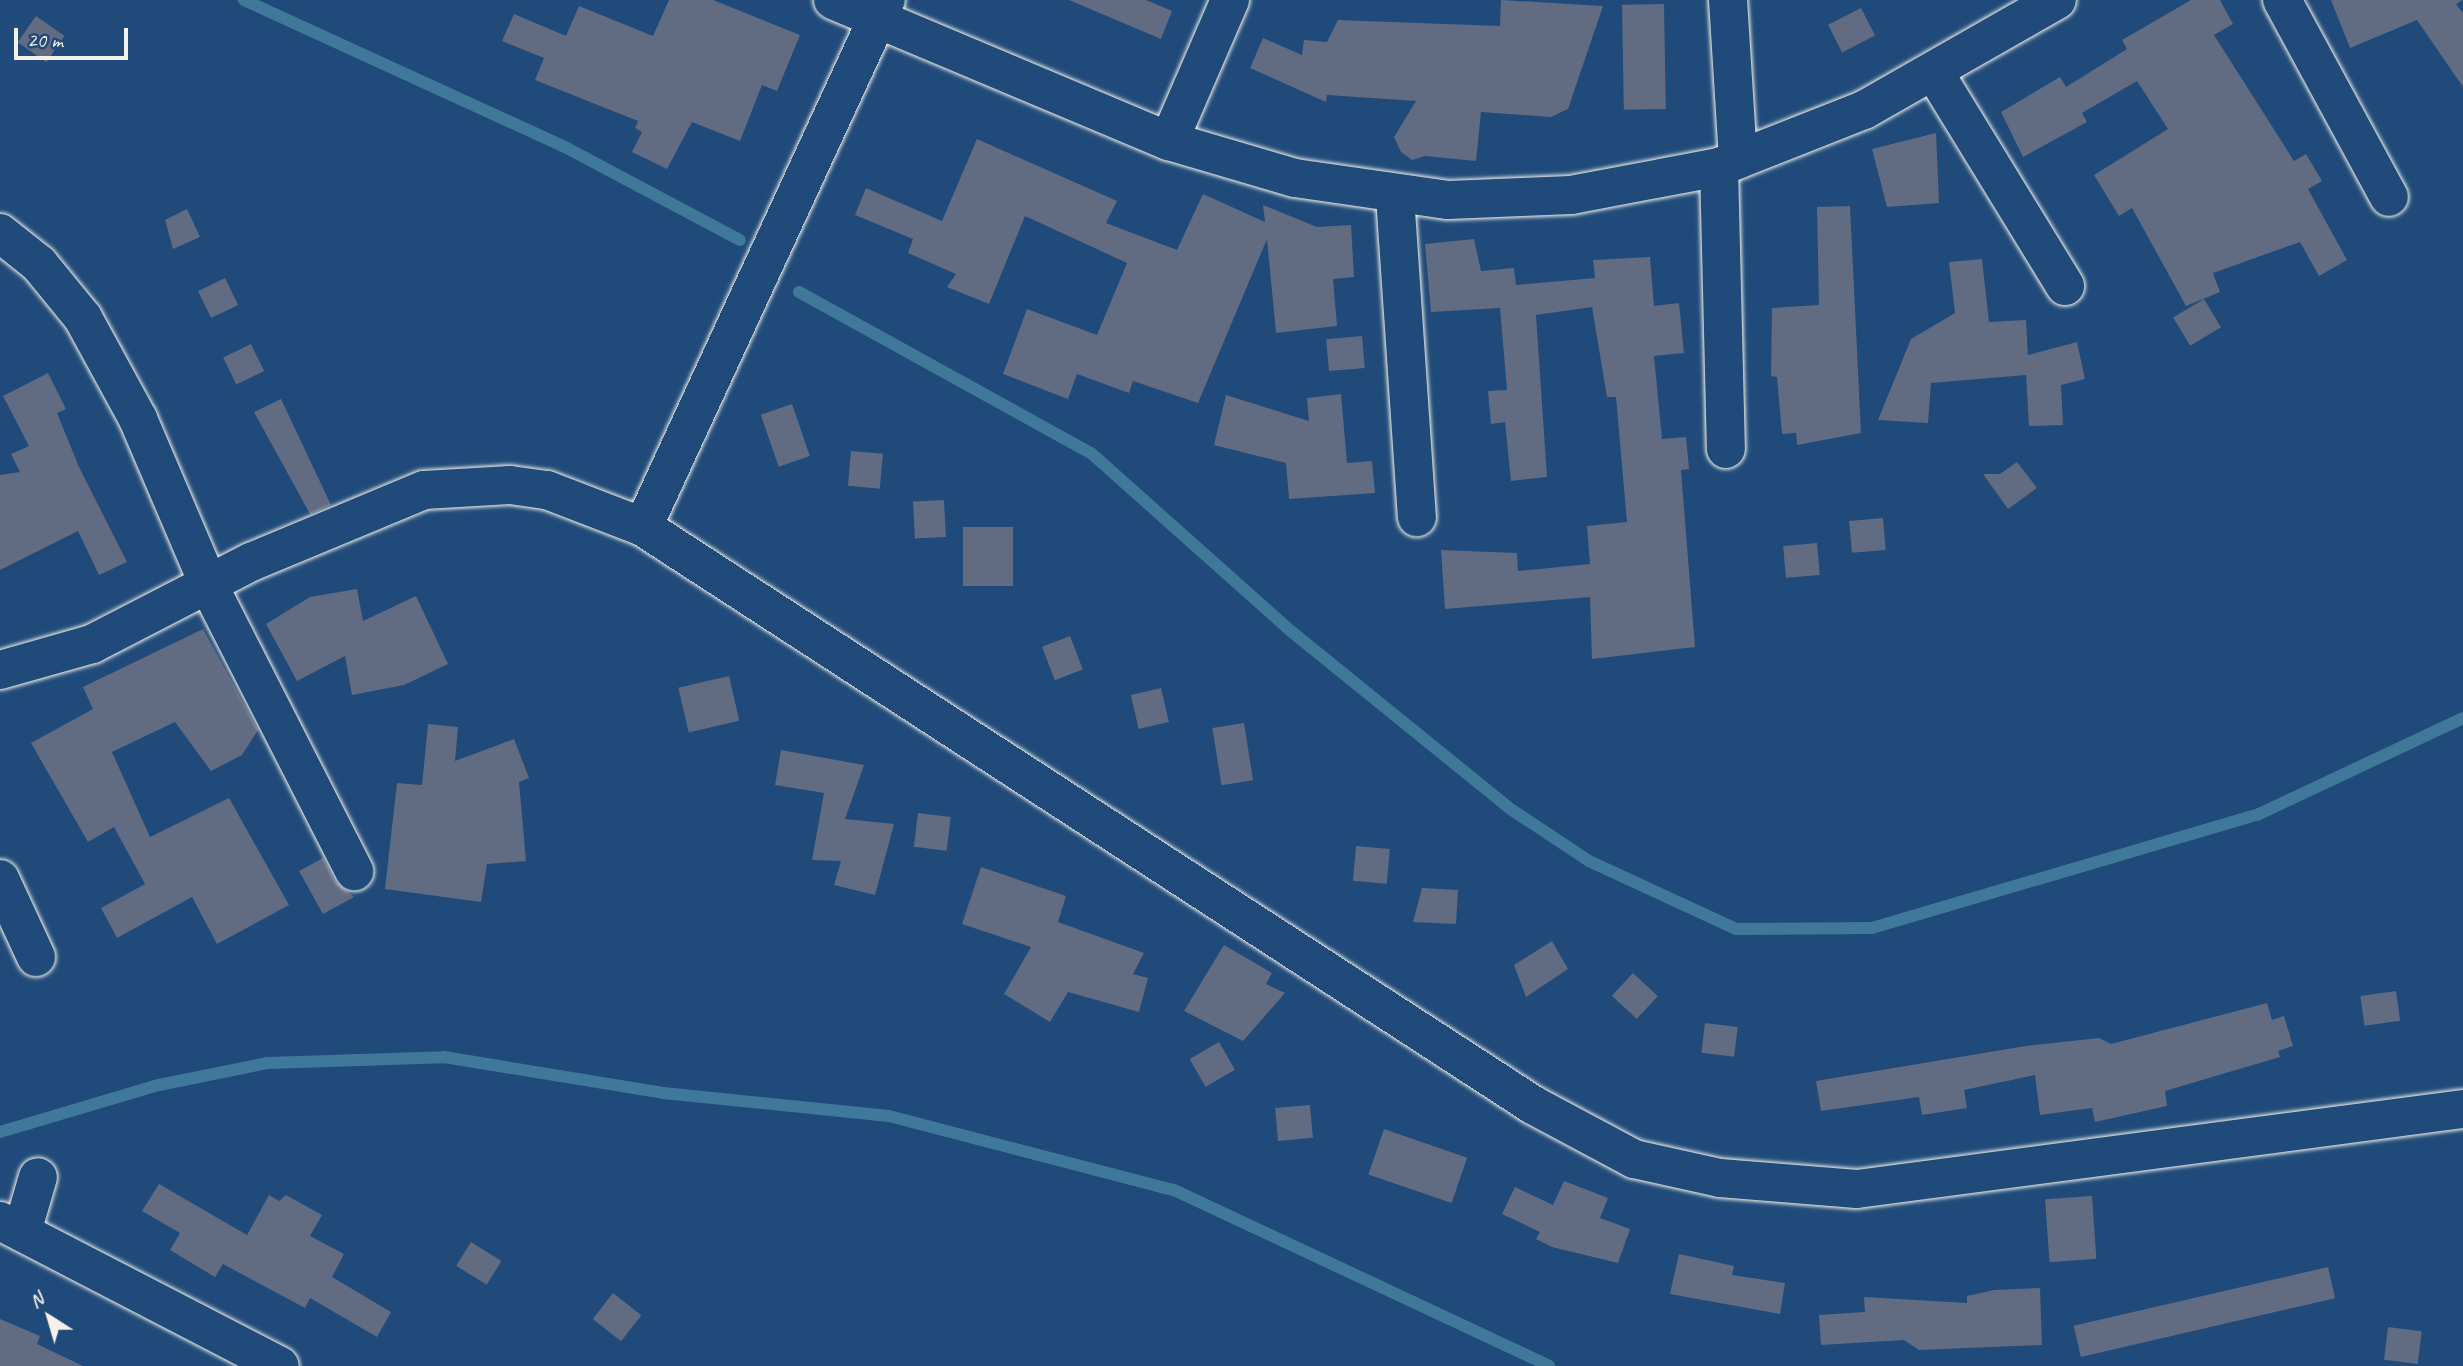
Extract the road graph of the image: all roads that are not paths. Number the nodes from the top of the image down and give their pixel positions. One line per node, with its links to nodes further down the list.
1 (833, 0): 6 (street)
2 (1230, 0): 8 (street)
3 (1728, 0): 9 (street)
4 (2057, 0): 7 (street)
5 (2282, 0): 11 (street)
6 (882, 10): 8 (street); 16 (street)
7 (1934, 72): 9 (street); 13 (street)
8 (1169, 141): 10 (street)
9 (1728, 164): 10 (street); 14 (street)
10 (1395, 196): 15 (street)
11 (2389, 197)
12 (0, 233): 17 (street)
13 (2065, 286)
14 (1726, 449)
15 (1417, 517)
16 (643, 527): 17 (street); 22 (street)
17 (210, 588): 18 (street); 19 (street)
18 (0, 670)
19 (354, 871)
20 (0, 879): 21 (street)
21 (36, 957)
22 (2463, 1109)
23 (38, 1177): 24 (street)
24 (11, 1226): 25 (street)
25 (279, 1366)

